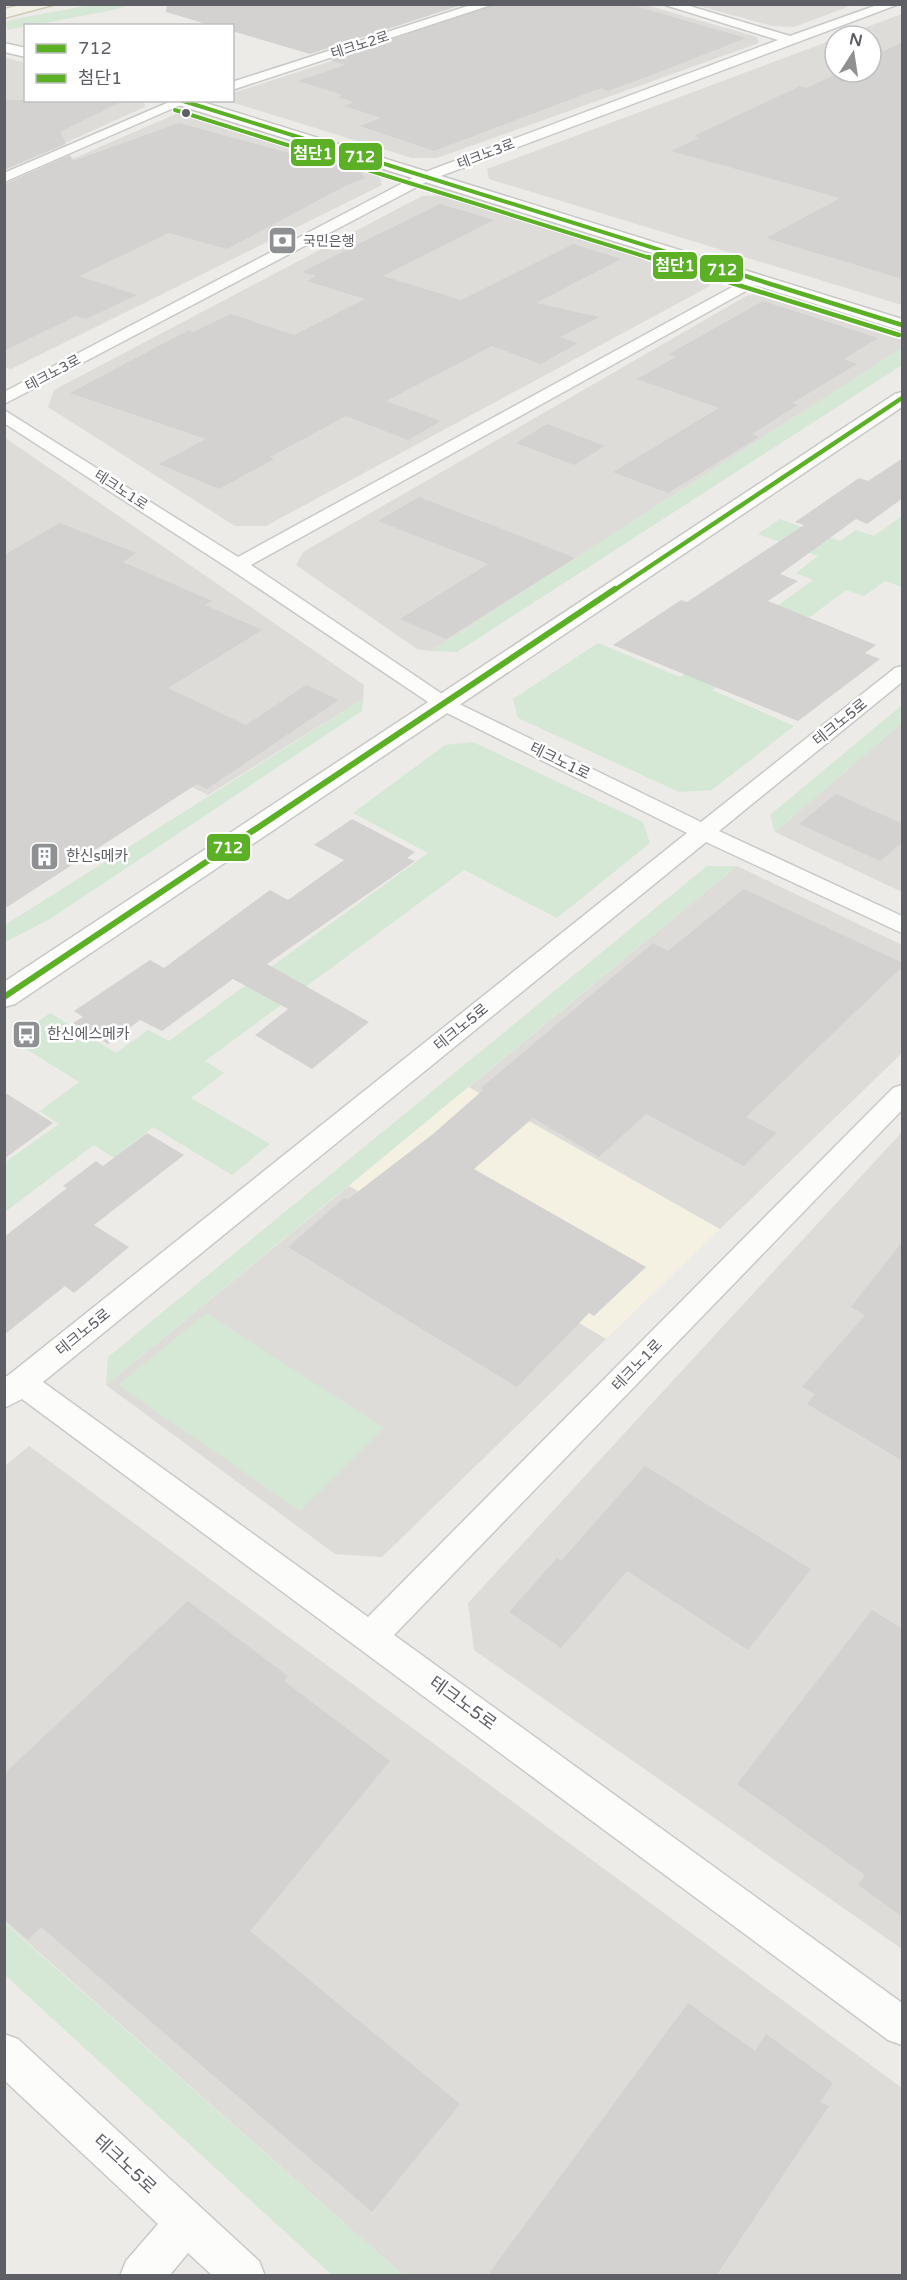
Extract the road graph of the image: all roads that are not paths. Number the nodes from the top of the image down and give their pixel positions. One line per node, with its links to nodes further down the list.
1 (49, 4): 5 (main road)
2 (488, 4): 9 (street, 테크노2로)
3 (668, 4): 6 (street)
4 (893, 4): 6 (street, 테크노3로)
5 (4, 14)
6 (790, 40): 12 (street, 테크노3로)
7 (4, 46): 8 (main road)
8 (24, 52)
9 (234, 85)
10 (180, 102): 13 (street)
11 (185, 102): 12 (main road)
12 (425, 177): 14 (main road); 17 (street, 테크노3로)
13 (4, 178)
14 (756, 279): 15 (main road); 19 (street)
15 (903, 325)
16 (903, 398): 21 (main road)
17 (4, 399)
18 (4, 415): 19 (street, 테크노1로)
19 (237, 565): 21 (street, 테크노1로)
20 (903, 672): 22 (street, 테크노5로)
21 (444, 704): 22 (street, 테크노1로); 24 (main road)
22 (703, 832): 23 (street, 테크노1로); 26 (street, 테크노5로)
23 (903, 925)
24 (4, 997)
25 (903, 1094): 27 (street, 테크노1로)
26 (13, 1389): 27 (street, 테크노5로)
27 (371, 1636): 28 (street, 테크노5로)
28 (903, 2026)
29 (4, 2054): 30 (street, 테크노5로)
30 (187, 2222): 31 (street); 32 (street, 테크노5로)
31 (141, 2276)
32 (244, 2276)

